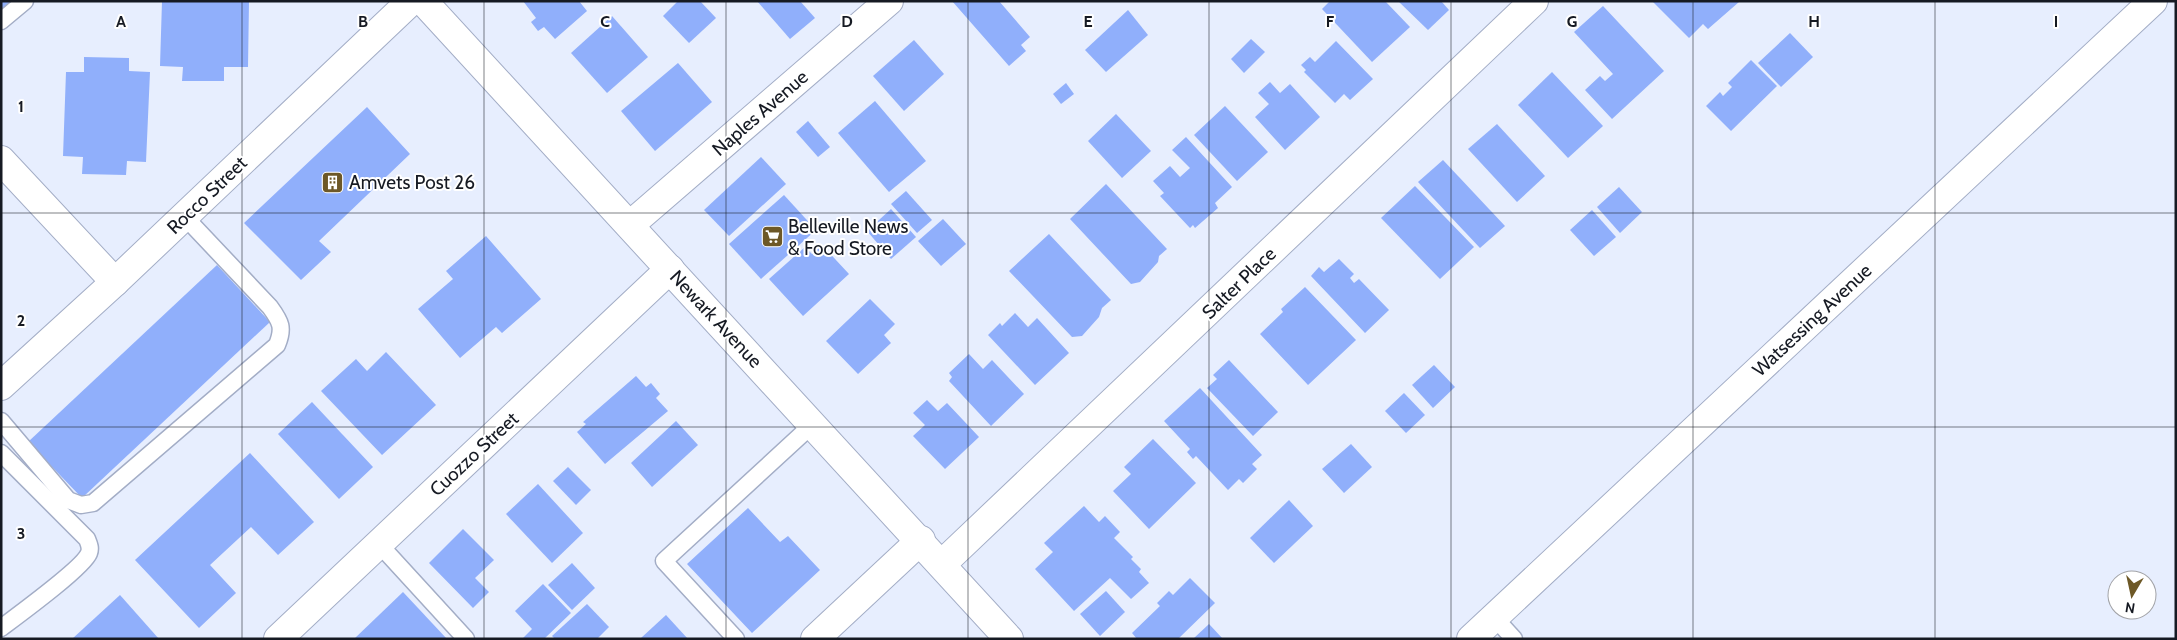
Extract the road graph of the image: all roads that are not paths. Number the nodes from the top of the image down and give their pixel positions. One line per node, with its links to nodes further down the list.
1 (24, 1): 7 (lane)
2 (411, 1): 9 (street, Rocco Street)
3 (423, 1): 10 (street, Newark Avenue)
4 (889, 1): 10 (street, Naples Avenue)
5 (1534, 1): 19 (street, Salter Place)
6 (2152, 1): 20 (street, Watsessing Avenue)
7 (1, 21)
8 (1, 160): 12 (street)
9 (184, 216): 12 (street, Rocco Street); 14 (lane)
10 (630, 225): 11 (street, Newark Avenue)
11 (670, 269): 15 (street, Newark Avenue); 18 (street, Cuozzo Street)
12 (115, 282): 13 (street, Rocco Street)
13 (1, 386)
14 (1, 421)
15 (813, 424): 17 (street, Newark Avenue); 24 (lane)
16 (1, 453): 21 (lane)
17 (921, 540): 19 (street, Newark Avenue); 25 (street)
18 (379, 544): 22 (street, Cuozzo Street); 23 (lane)
19 (942, 564): 26 (street, Newark Avenue)
20 (1494, 617): 27 (street, Watsessing Avenue); 28 (lane)
21 (1, 628)
22 (278, 639)
23 (466, 639)
24 (736, 639)
25 (816, 639)
26 (1009, 639)
27 (1471, 639)
28 (1514, 639)

